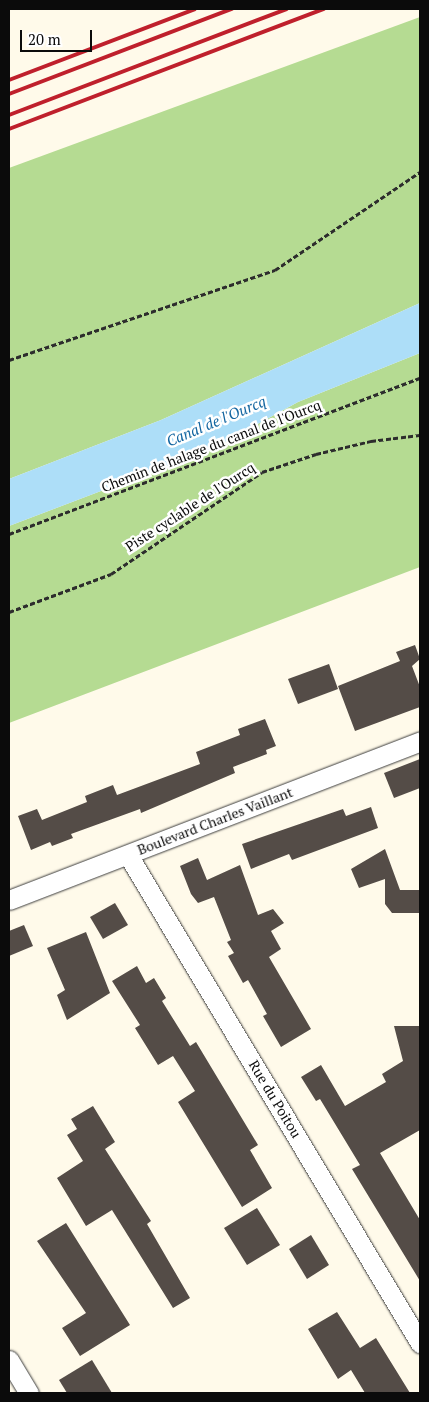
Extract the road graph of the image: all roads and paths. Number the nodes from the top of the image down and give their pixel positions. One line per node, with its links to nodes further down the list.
1 (420, 172): 2 (path)
2 (9, 360)
3 (420, 378): 5 (path, Chemin de halage du canal de l'Ourcq)
4 (420, 435): 6 (path, Piste cyclable de l'Ourcq)
5 (9, 534)
6 (9, 612)
7 (420, 741): 8 (street, Boulevard Charles Vaillant)
8 (128, 855): 9 (street, Boulevard Charles Vaillant); 10 (street, Rue du Poitou)
9 (9, 900)
10 (420, 1343)
11 (9, 1360): 12 (street)
12 (30, 1393)

